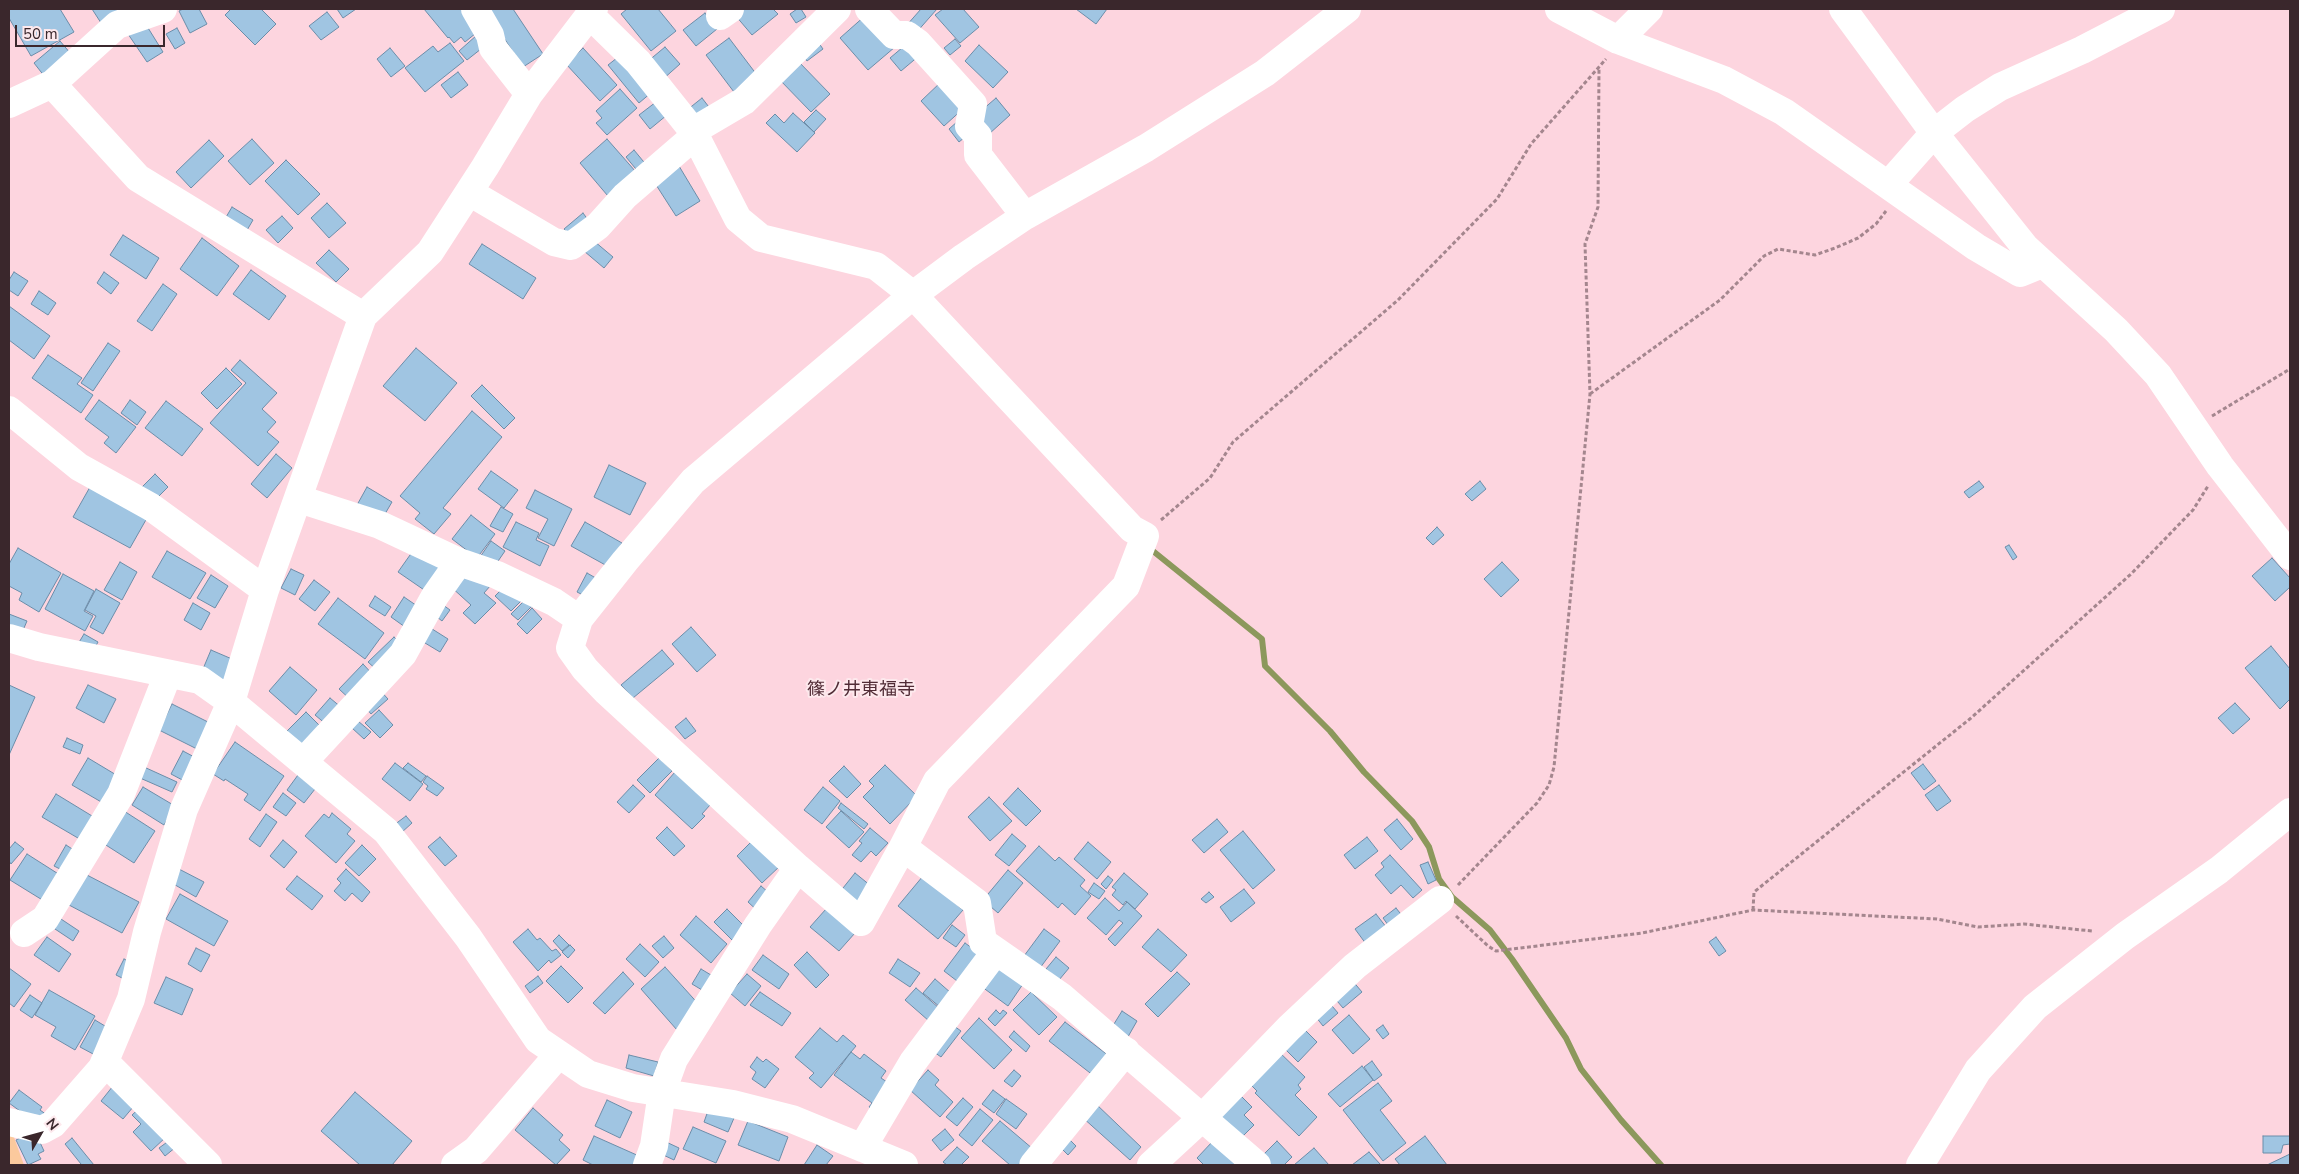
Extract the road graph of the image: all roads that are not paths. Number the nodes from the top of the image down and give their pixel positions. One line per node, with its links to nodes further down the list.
1 (163, 9): 12 (street)
2 (476, 9): 13 (street)
3 (837, 9): 15 (street)
4 (869, 9): 19 (street)
5 (1347, 9): 19 (street)
6 (1559, 9): 11 (street)
7 (1649, 9): 11 (street)
8 (1843, 9): 16 (street)
9 (2161, 9): 16 (street)
10 (592, 12): 13 (street); 15 (street)
11 (1618, 40): 17 (street)
12 (52, 84): 14 (street); 22 (street)
13 (529, 94): 18 (street)
14 (9, 104)
15 (693, 131): 18 (street); 21 (street)
16 (1934, 133): 17 (street); 20 (street)
17 (1888, 185): 20 (street)
18 (469, 192): 22 (street)
19 (1025, 216): 21 (street)
20 (2042, 264): 25 (street)
21 (913, 295): 28 (street); 34 (street)
22 (363, 316): 24 (street)
23 (9, 410): 27 (street)
24 (299, 499): 26 (street); 27 (street)
25 (2290, 556)
26 (459, 562): 28 (street); 32 (street)
27 (265, 590): 31 (street)
28 (579, 620): 35 (street)
29 (9, 638): 30 (street)
30 (168, 674): 31 (street); 37 (street)
31 (231, 702): 32 (street); 41 (street)
32 (304, 761): 40 (street)
33 (2290, 812): 53 (street)
34 (903, 847): 35 (street); 38 (street)
35 (798, 868): 42 (street)
36 (1448, 894): 43 (street)
37 (24, 933)
38 (996, 951): 39 (street); 45 (street)
39 (1126, 1051): 43 (street); 50 (street)
40 (558, 1055): 42 (street); 47 (street)
41 (105, 1062): 44 (street); 46 (street)
42 (662, 1092): 45 (street); 48 (street)
43 (1202, 1118): 51 (street); 52 (street)
44 (9, 1122)
45 (862, 1148): 49 (street)
46 (208, 1165)
47 (456, 1165)
48 (647, 1165)
49 (904, 1165)
50 (1033, 1165)
51 (1151, 1165)
52 (1257, 1165)
53 (1920, 1165)

